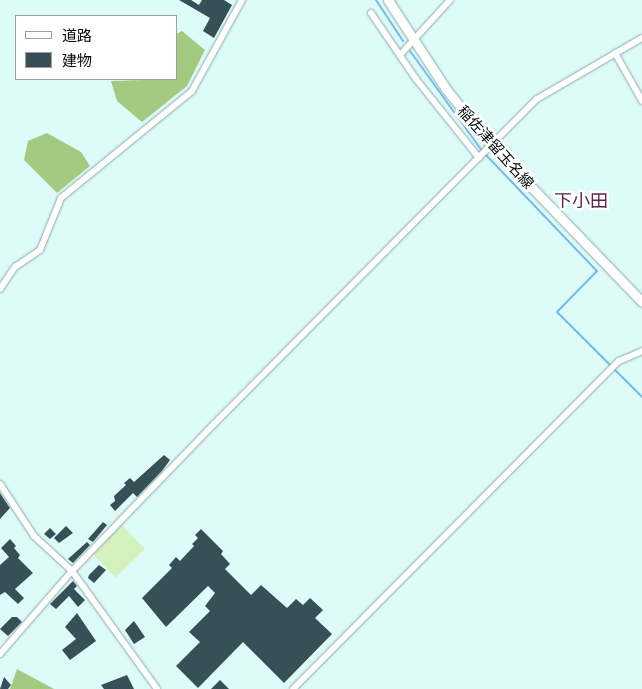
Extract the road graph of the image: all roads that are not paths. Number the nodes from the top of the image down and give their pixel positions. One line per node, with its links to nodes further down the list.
1 (242, 0): 12 (street)
2 (388, 0): 6 (main road, 稲佐津留玉名線)
3 (450, 0): 6 (street)
4 (371, 13): 8 (street)
5 (642, 38): 7 (street)
6 (412, 39): 8 (street); 10 (main road, 稲佐津留玉名線)
7 (615, 53): 9 (street); 10 (street)
8 (400, 55): 11 (street)
9 (642, 101)
10 (491, 147): 11 (street); 13 (main road, 稲佐津留玉名線)
11 (479, 158): 16 (street)
12 (0, 289)
13 (642, 302)
14 (642, 351): 19 (street)
15 (0, 484): 16 (street)
16 (72, 571): 17 (street); 18 (street)
17 (0, 654)
18 (157, 689)
19 (293, 689)

